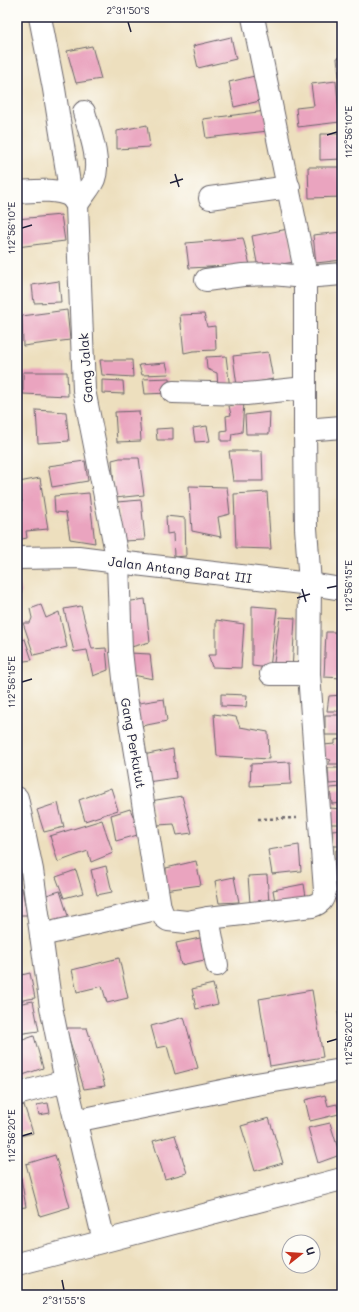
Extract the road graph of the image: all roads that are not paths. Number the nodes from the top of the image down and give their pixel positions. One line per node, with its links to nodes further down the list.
1 (40, 17): 7 (street, Gang Jalak)
2 (253, 17): 4 (street)
3 (84, 112): 7 (street)
4 (289, 187): 6 (street); 9 (street)
5 (17, 192): 7 (street)
6 (210, 198)
7 (74, 200): 16 (street, Gang Jalak)
8 (342, 274): 9 (street)
9 (305, 277): 10 (street); 11 (street)
10 (206, 280)
11 (305, 388): 12 (street); 14 (street)
12 (173, 392)
13 (342, 427): 14 (street)
14 (305, 430): 17 (street)
15 (17, 558): 16 (street, Jalan Antang Barat III)
16 (118, 562): 17 (street, Jalan Antang Barat III); 22 (street, Gang Perkutut)
17 (310, 584): 18 (street, Jalan Antang Barat III); 20 (street)
18 (342, 589)
19 (271, 674): 20 (street)
20 (309, 674): 23 (street)
21 (17, 798): 24 (street)
22 (164, 914): 23 (street); 24 (street)
23 (208, 918): 25 (street)
24 (40, 935): 27 (street)
25 (217, 965)
26 (342, 1070): 29 (street)
27 (66, 1081): 28 (street); 29 (street)
28 (17, 1094)
29 (75, 1121): 31 (street)
30 (342, 1178): 31 (street)
31 (104, 1241): 32 (street)
32 (17, 1264)

